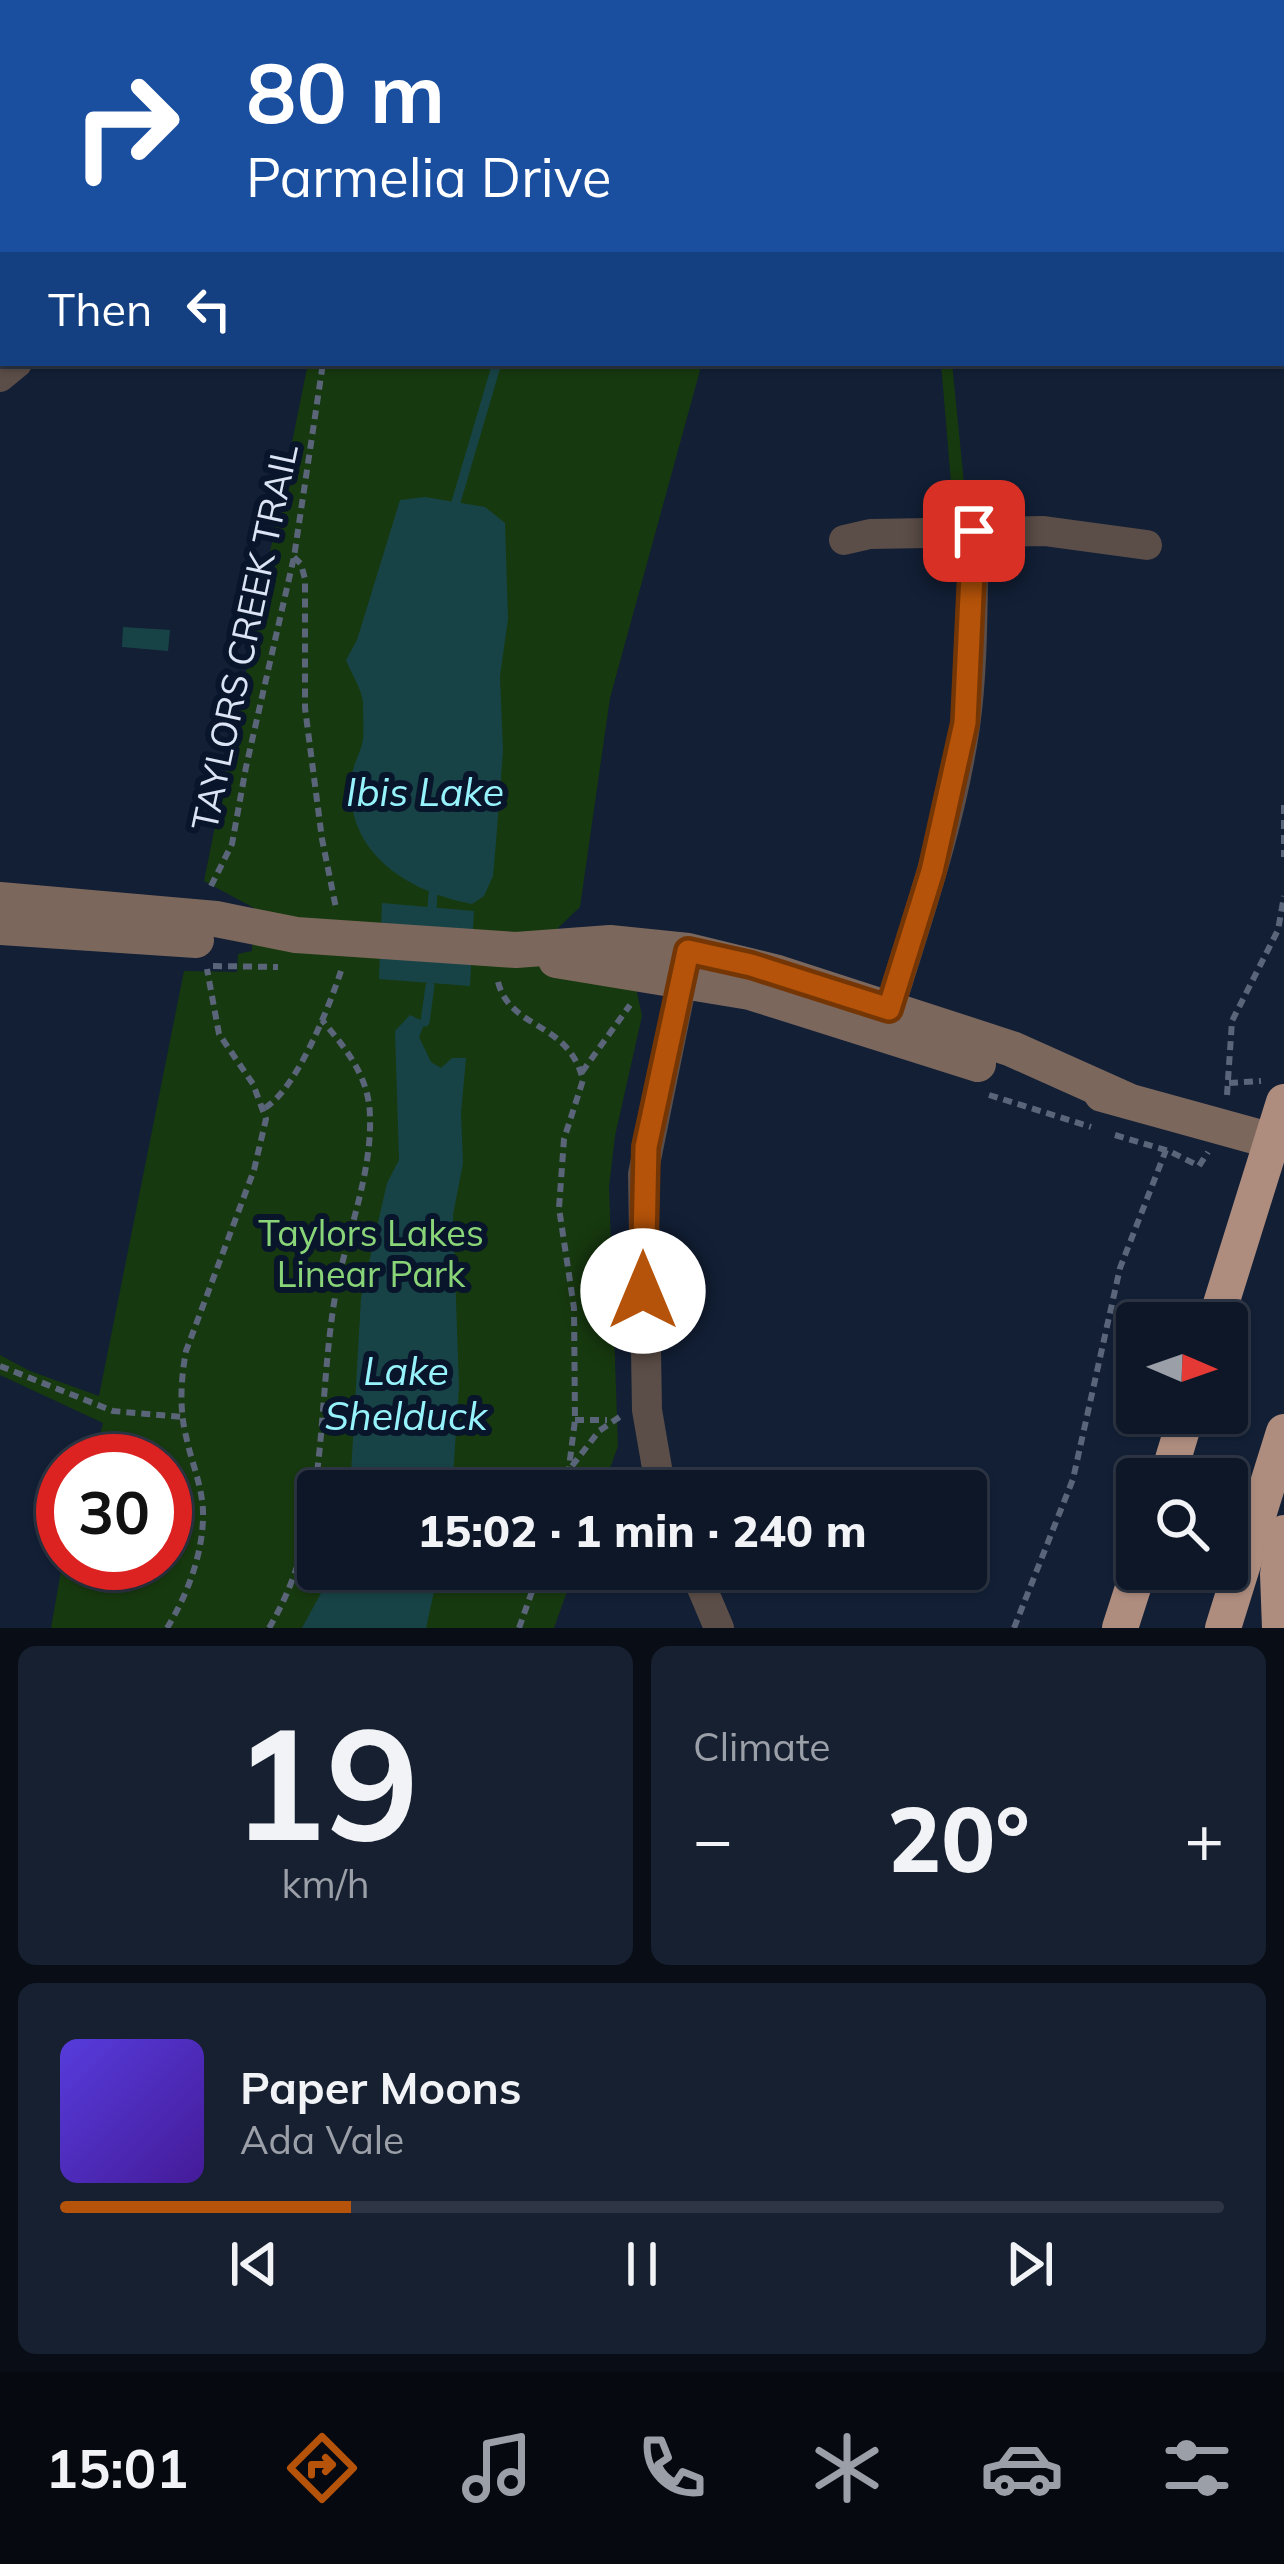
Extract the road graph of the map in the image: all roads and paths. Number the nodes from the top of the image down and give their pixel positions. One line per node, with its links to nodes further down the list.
1 (322, 366): 5 (path, TAYLORS CREEK TRAIL)
2 (974, 531): 3 (street); 4 (street); 22 (street)
3 (844, 540)
4 (1147, 545)
5 (294, 557): 10 (path); 11 (path, TAYLORS CREEK TRAIL)
6 (1284, 805): 7 (path)
7 (1284, 857)
8 (1284, 896): 25 (path)
9 (0, 900): 11 (street)
10 (337, 911)
11 (204, 917): 13 (street)
12 (0, 927): 13 (street)
13 (246, 933): 14 (street)
14 (297, 951): 19 (street); 26 (path)
15 (341, 956): 17 (path)
16 (686, 965): 19 (street); 22 (street); 32 (street)
17 (339, 967): 18 (path); 21 (path)
18 (352, 967)
19 (502, 971): 23 (path)
20 (617, 995): 23 (path)
21 (322, 1020): 26 (path); 44 (path)
22 (885, 1021): 27 (street)
23 (581, 1073): 34 (path)
24 (977, 1091): 28 (path)
25 (1275, 1092): 27 (highway)
26 (265, 1108): 33 (path)
27 (1278, 1143): 30 (highway)
28 (1166, 1150): 29 (path); 47 (path)
29 (1206, 1158)
30 (1222, 1302)
31 (0, 1366): 33 (path)
32 (647, 1410): 35 (path); 38 (street)
33 (183, 1417): 43 (path)
34 (575, 1420): 35 (path); 37 (path)
35 (610, 1420): 37 (path)
36 (1284, 1432): 49 (highway)
37 (570, 1468)
38 (657, 1470)
39 (1284, 1534): 50 (highway)
40 (533, 1590): 45 (path)
41 (703, 1590): 46 (street)
42 (1132, 1590): 48 (highway)
43 (167, 1628)
44 (269, 1628)
45 (519, 1628)
46 (719, 1628)
47 (1014, 1628)
48 (1120, 1628)
49 (1223, 1628)
50 (1280, 1628)

